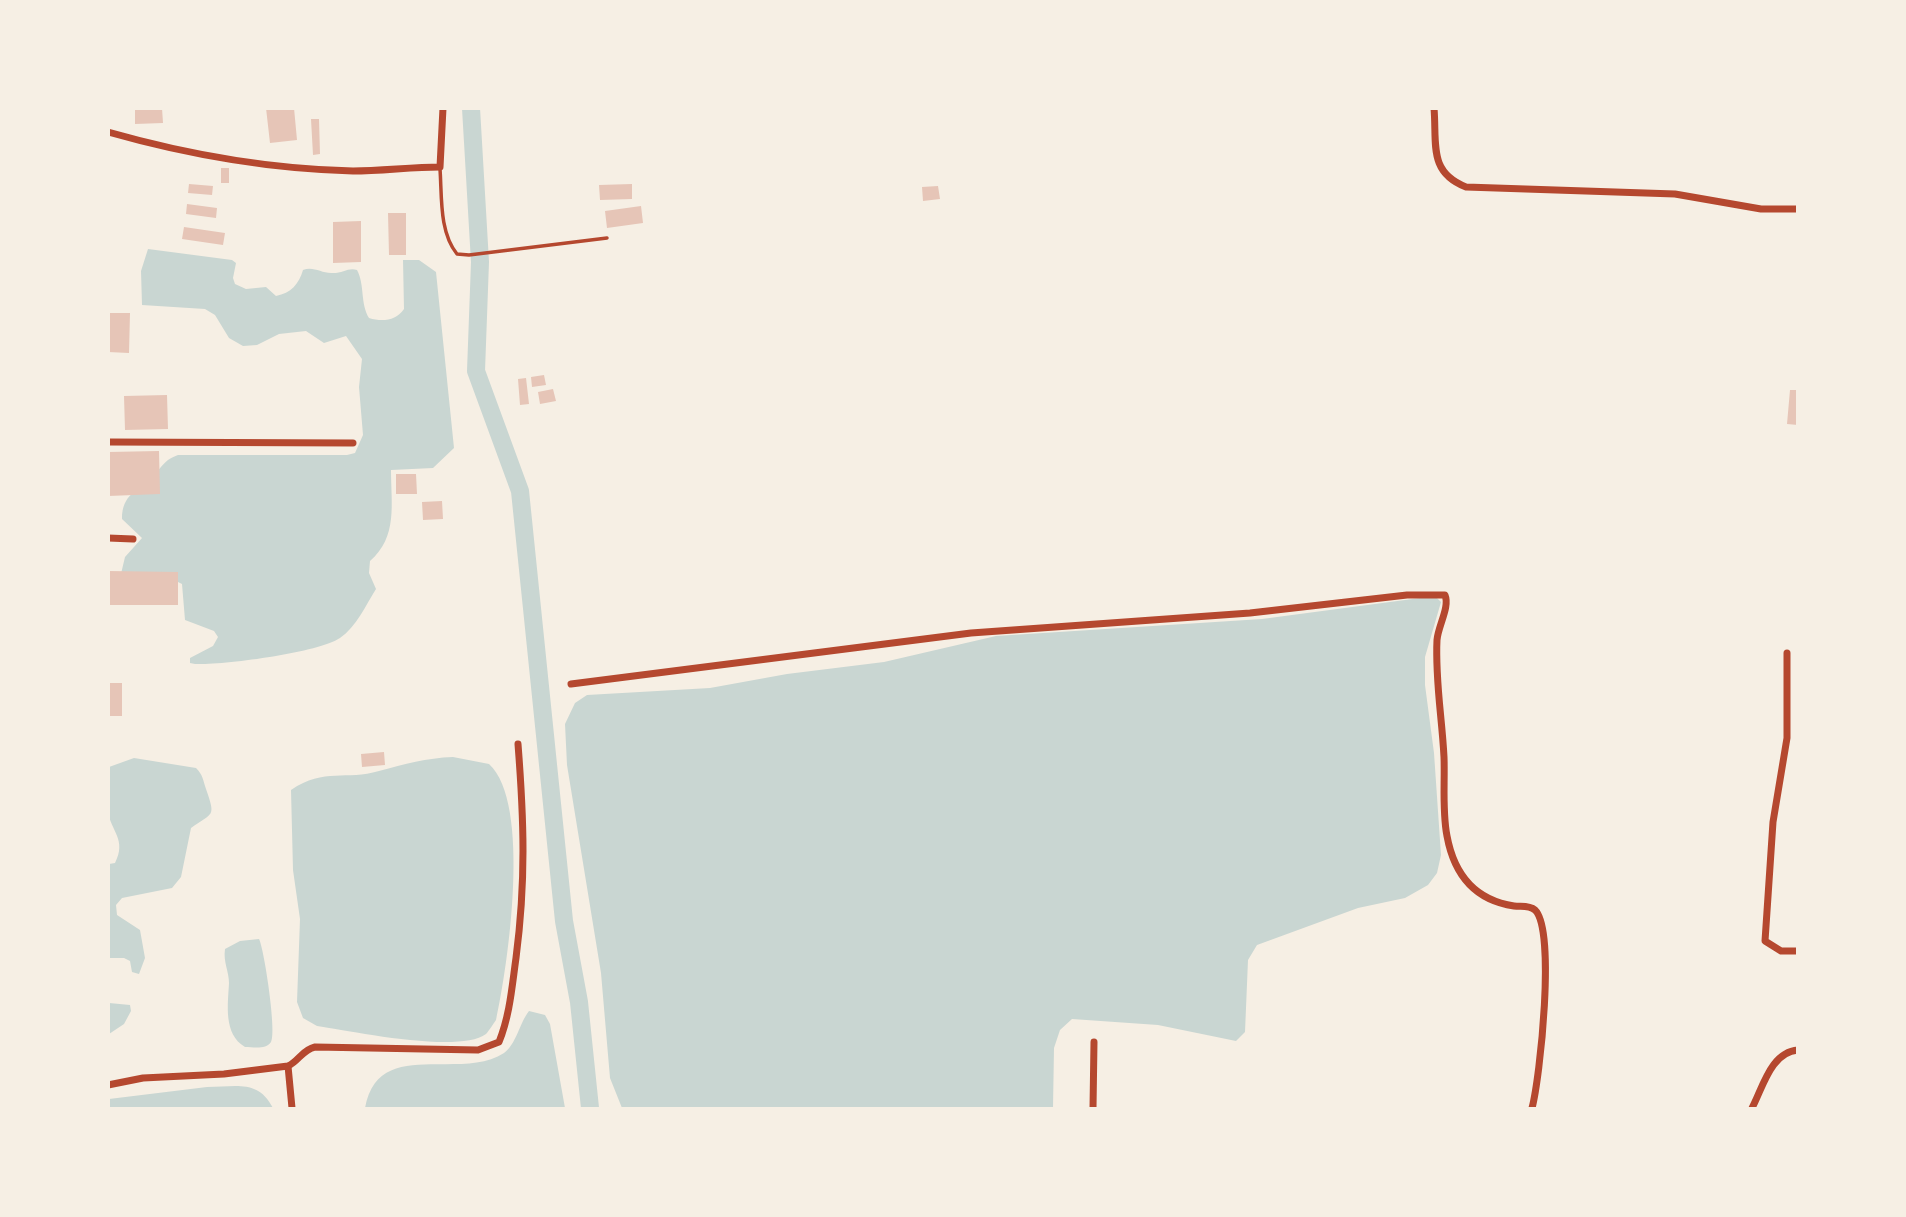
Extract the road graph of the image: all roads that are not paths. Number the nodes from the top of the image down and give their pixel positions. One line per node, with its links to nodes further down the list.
1 (443, 108): 4 (street)
2 (1434, 108): 5 (street)
3 (108, 132): 4 (street)
4 (440, 167): 6 (lane)
5 (1797, 209)
6 (607, 237)
7 (108, 442): 8 (street)
8 (354, 443)
9 (108, 538): 10 (street)
10 (133, 538)
11 (1787, 653): 14 (street)
12 (571, 684): 21 (street)
13 (518, 744): 17 (street)
14 (1797, 951)
15 (1094, 1042): 20 (street)
16 (1797, 1050): 22 (street)
17 (288, 1066): 18 (street); 19 (street)
18 (108, 1085)
19 (292, 1108)
20 (1093, 1108)
21 (1532, 1108)
22 (1752, 1108)

